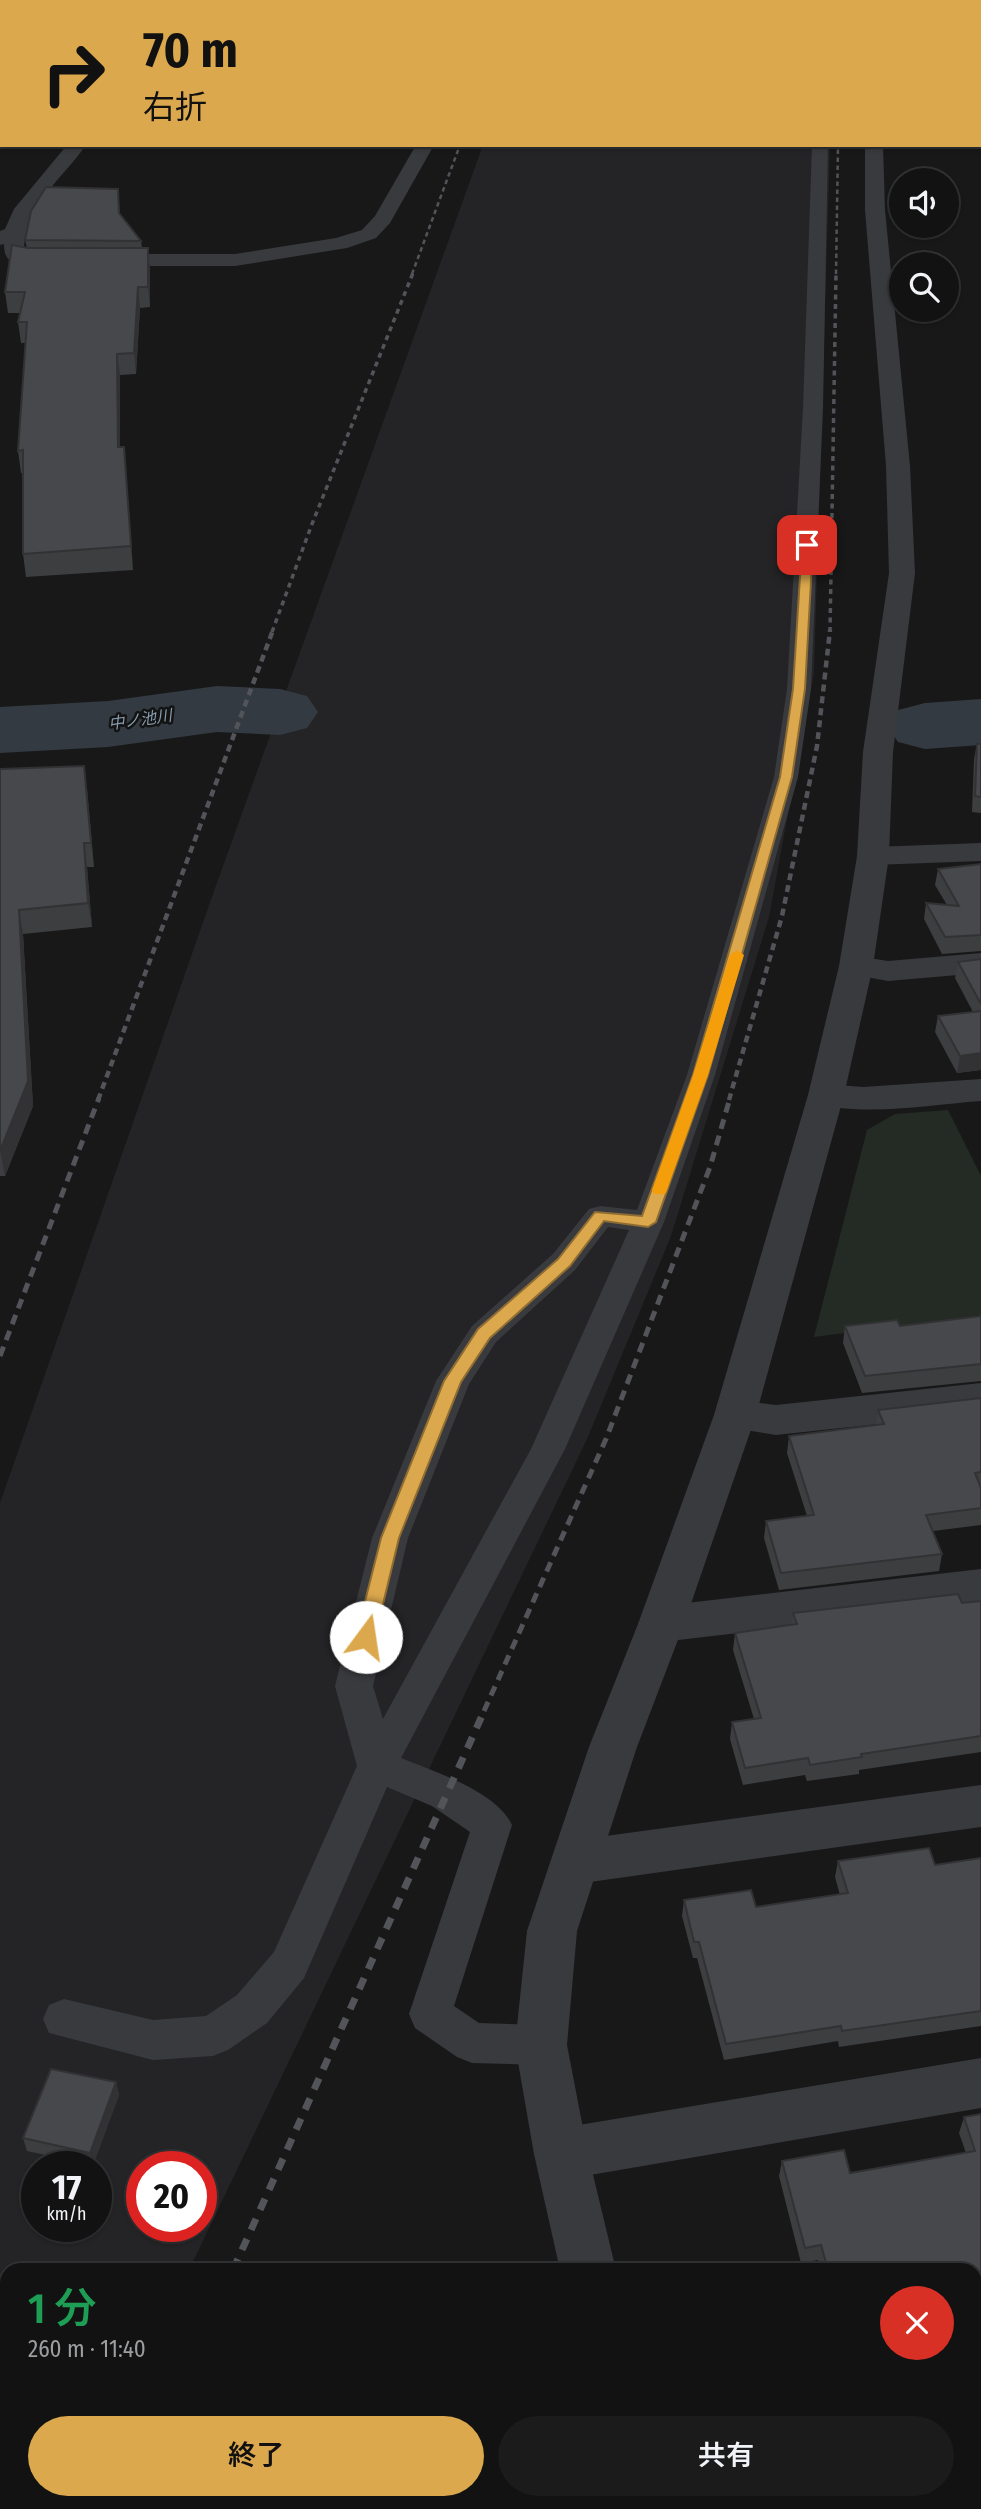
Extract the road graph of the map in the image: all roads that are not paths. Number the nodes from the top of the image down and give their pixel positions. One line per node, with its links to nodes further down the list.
1 (75, 147): 5 (street)
2 (424, 147): 5 (street)
3 (820, 147): 12 (lane)
4 (874, 147): 7 (street)
5 (5, 236)
6 (981, 852): 7 (street)
7 (873, 856): 9 (street)
8 (981, 963): 9 (street)
9 (856, 966): 10 (street)
10 (826, 1095): 11 (street); 14 (street)
11 (978, 1097)
12 (648, 1222): 17 (lane); 17 (lane)
13 (981, 1398): 14 (street)
14 (735, 1415): 16 (street)
15 (981, 1587): 16 (street)
16 (661, 1624): 19 (street)
17 (377, 1766): 20 (lane); 21 (lane)
18 (981, 1806): 19 (street)
19 (576, 1862): 21 (street)
20 (64, 2019)
21 (541, 2045): 23 (street)
22 (981, 2083): 23 (street)
23 (561, 2154): 24 (street)
24 (586, 2263)

